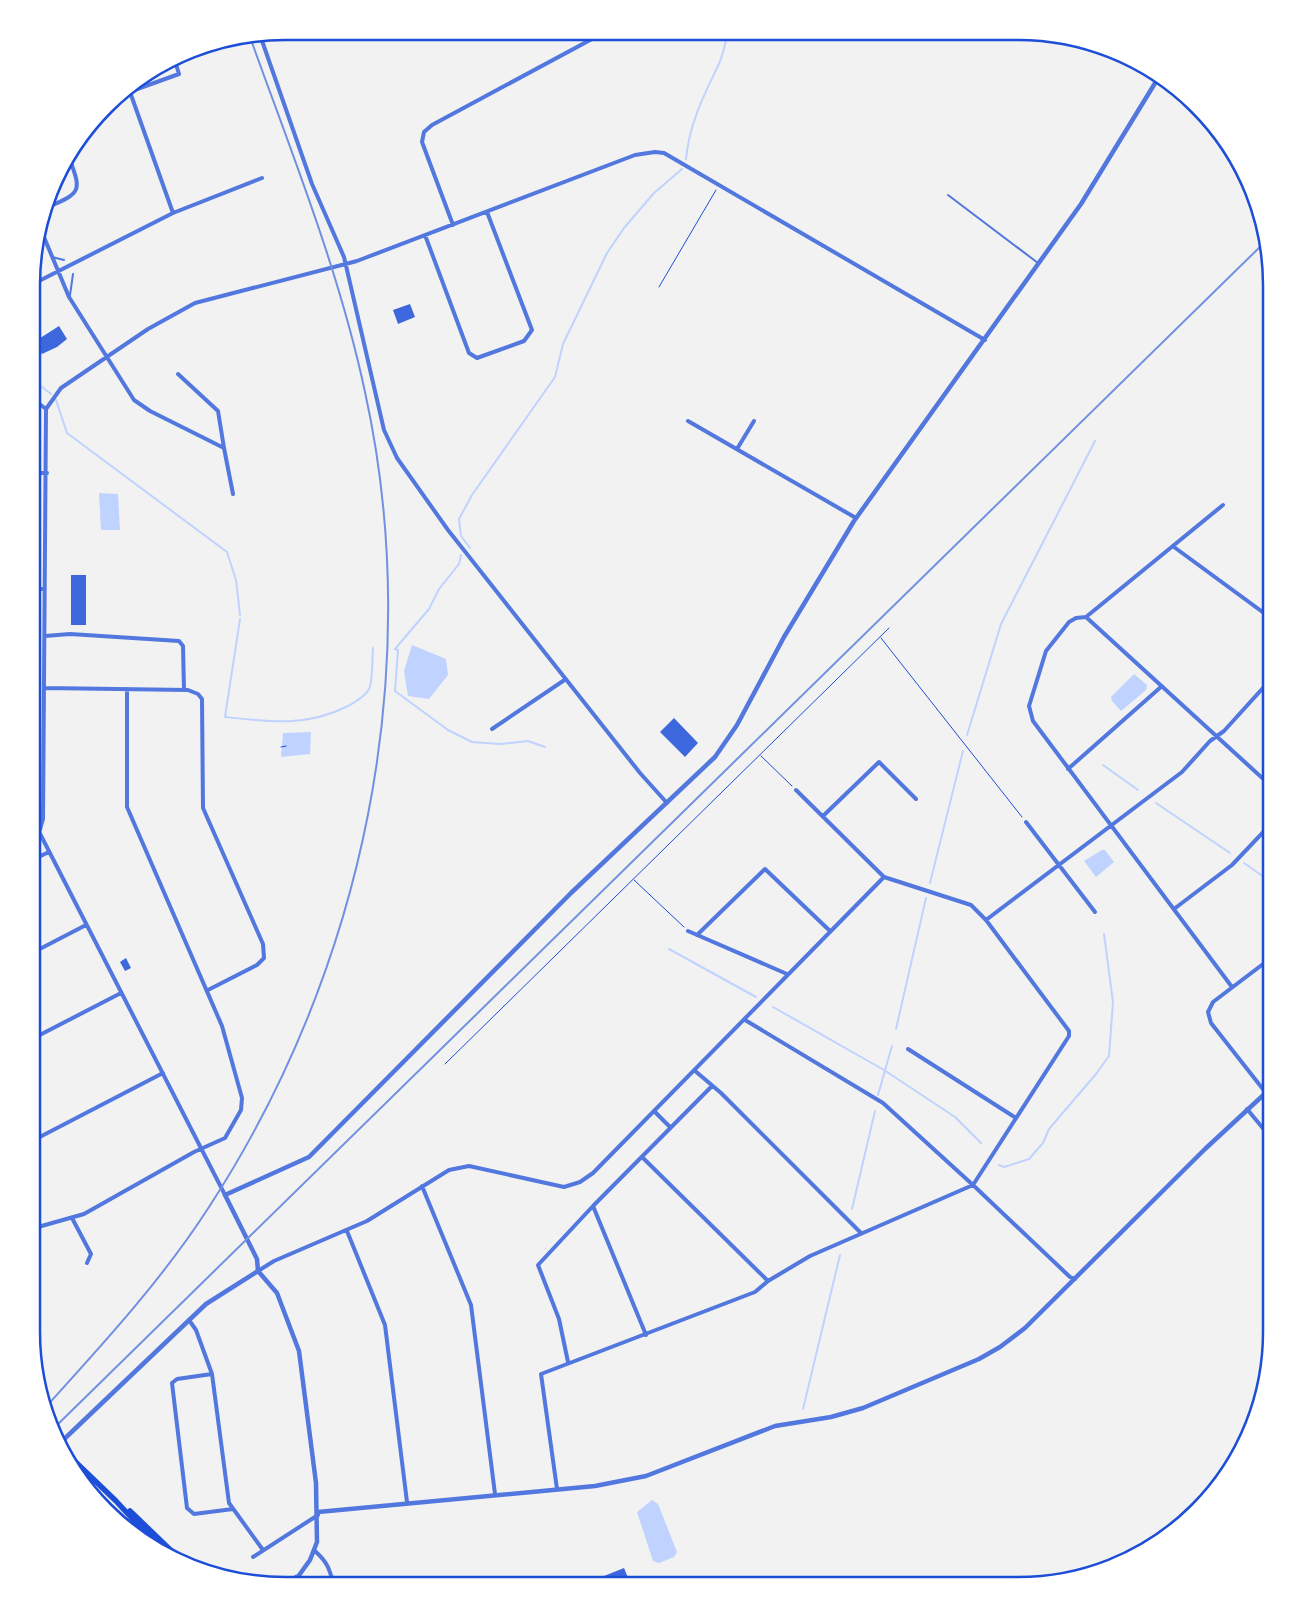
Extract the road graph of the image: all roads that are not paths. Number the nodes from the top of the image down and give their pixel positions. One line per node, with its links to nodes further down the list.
1 (590, 40): 13 (street)
2 (262, 41): 19 (street)
3 (176, 65): 5 (street)
4 (1156, 82): 18 (street)
5 (139, 89)
6 (131, 95): 12 (street)
7 (72, 164): 10 (street)
8 (262, 178): 12 (street)
9 (948, 195): 18 (lane)
10 (53, 205)
11 (487, 212): 13 (street); 14 (street); 24 (street)
12 (172, 213): 20 (street)
13 (453, 225): 14 (street)
14 (425, 236): 19 (street)
15 (45, 239): 16 (street)
16 (51, 256): 17 (lane); 20 (street)
17 (64, 260)
18 (1040, 264): 24 (street)
19 (346, 265): 25 (street); 44 (street)
20 (58, 271): 22 (street); 23 (street)
21 (73, 274): 23 (lane)
22 (40, 280)
23 (69, 297): 25 (street)
24 (985, 340): 37 (street)
25 (105, 357): 28 (street); 31 (street)
26 (178, 374): 31 (street)
27 (40, 404): 28 (street)
28 (46, 409): 34 (street)
29 (688, 421): 32 (street)
30 (754, 421): 32 (street)
31 (224, 448): 35 (street)
32 (737, 450): 37 (street)
33 (40, 473): 34 (street)
34 (47, 473): 40 (street)
35 (233, 494)
36 (1223, 505): 38 (street)
37 (856, 518): 56 (street)
38 (1174, 547): 41 (street); 42 (street)
39 (40, 589): 40 (street)
40 (45, 589): 43 (street)
41 (1263, 612)
42 (1086, 617): 45 (street); 52 (street)
43 (45, 636): 46 (street); 49 (street)
44 (566, 679): 50 (street); 56 (street)
45 (1162, 686): 51 (street); 52 (street)
46 (45, 688): 48 (street); 60 (street)
47 (1263, 688): 51 (street)
48 (127, 689): 49 (street); 78 (street)
49 (184, 690): 78 (street)
50 (492, 729)
51 (1217, 736): 53 (street); 59 (street)
52 (1068, 769): 59 (street)
53 (1263, 778)
54 (796, 790): 57 (street)
55 (916, 799): 57 (street)
56 (667, 803): 98 (street)
57 (823, 816): 66 (street)
58 (1026, 822): 65 (street)
59 (1110, 825): 65 (street); 67 (street)
60 (40, 830)
61 (1263, 833): 67 (street)
62 (40, 835): 63 (street)
63 (48, 852): 64 (street); 70 (street)
64 (40, 856)
65 (1059, 865): 68 (street); 69 (street)
66 (884, 877): 69 (street); 72 (street)
67 (1174, 909): 77 (street)
68 (1095, 912)
69 (986, 920): 90 (street)
70 (86, 925): 74 (street); 79 (street)
71 (688, 931): 73 (street)
72 (830, 931): 73 (street); 76 (street)
73 (697, 935): 76 (street)
74 (40, 949)
75 (1263, 964): 77 (street)
76 (787, 974): 80 (street)
77 (1232, 987): 86 (street)
78 (208, 990): 94 (street)
79 (121, 993): 81 (street); 84 (street)
80 (744, 1020): 83 (street); 96 (street)
81 (40, 1035)
82 (908, 1049): 90 (street)
83 (694, 1070): 85 (street); 89 (street)
84 (163, 1073): 93 (street); 94 (street)
85 (712, 1086): 91 (street); 103 (street)
86 (1263, 1089)
87 (1263, 1096): 88 (street)
88 (1247, 1109): 92 (street); 106 (street)
89 (654, 1111): 91 (street); 97 (street)
90 (1016, 1118): 96 (street)
91 (670, 1127): 95 (street)
92 (1263, 1128)
93 (40, 1137)
94 (202, 1148): 98 (street); 100 (street)
95 (642, 1157): 99 (street); 107 (street)
96 (973, 1185): 103 (street); 106 (street)
97 (422, 1186): 102 (street); 115 (street)
98 (225, 1195): 105 (street)
99 (593, 1206): 109 (street); 110 (street)
100 (72, 1218): 101 (street); 104 (street)
101 (40, 1227)
102 (347, 1230): 105 (street); 117 (street)
103 (861, 1233): 107 (street)
104 (87, 1263)
105 (258, 1271): 108 (street); 119 (street)
106 (1075, 1279): 114 (street)
107 (768, 1281): 109 (street)
108 (189, 1320): 111 (street); 112 (street)
109 (646, 1335): 110 (street)
110 (568, 1362): 114 (street)
111 (212, 1374): 118 (street); 118 (street)
112 (64, 1439)
113 (81, 1468): 116 (main road)
114 (557, 1490): 115 (street)
115 (495, 1494): 117 (street)
116 (116, 1501): 120 (main road); 121 (main road)
117 (407, 1502): 119 (street)
118 (233, 1510): 122 (street)
119 (318, 1513): 122 (street); 123 (street)
120 (147, 1534)
121 (165, 1546)
122 (263, 1550): 124 (street)
123 (315, 1551): 125 (street); 128 (street)
124 (253, 1557)
125 (302, 1573): 126 (street); 127 (street)
126 (296, 1577)
127 (299, 1577)
128 (332, 1577)

